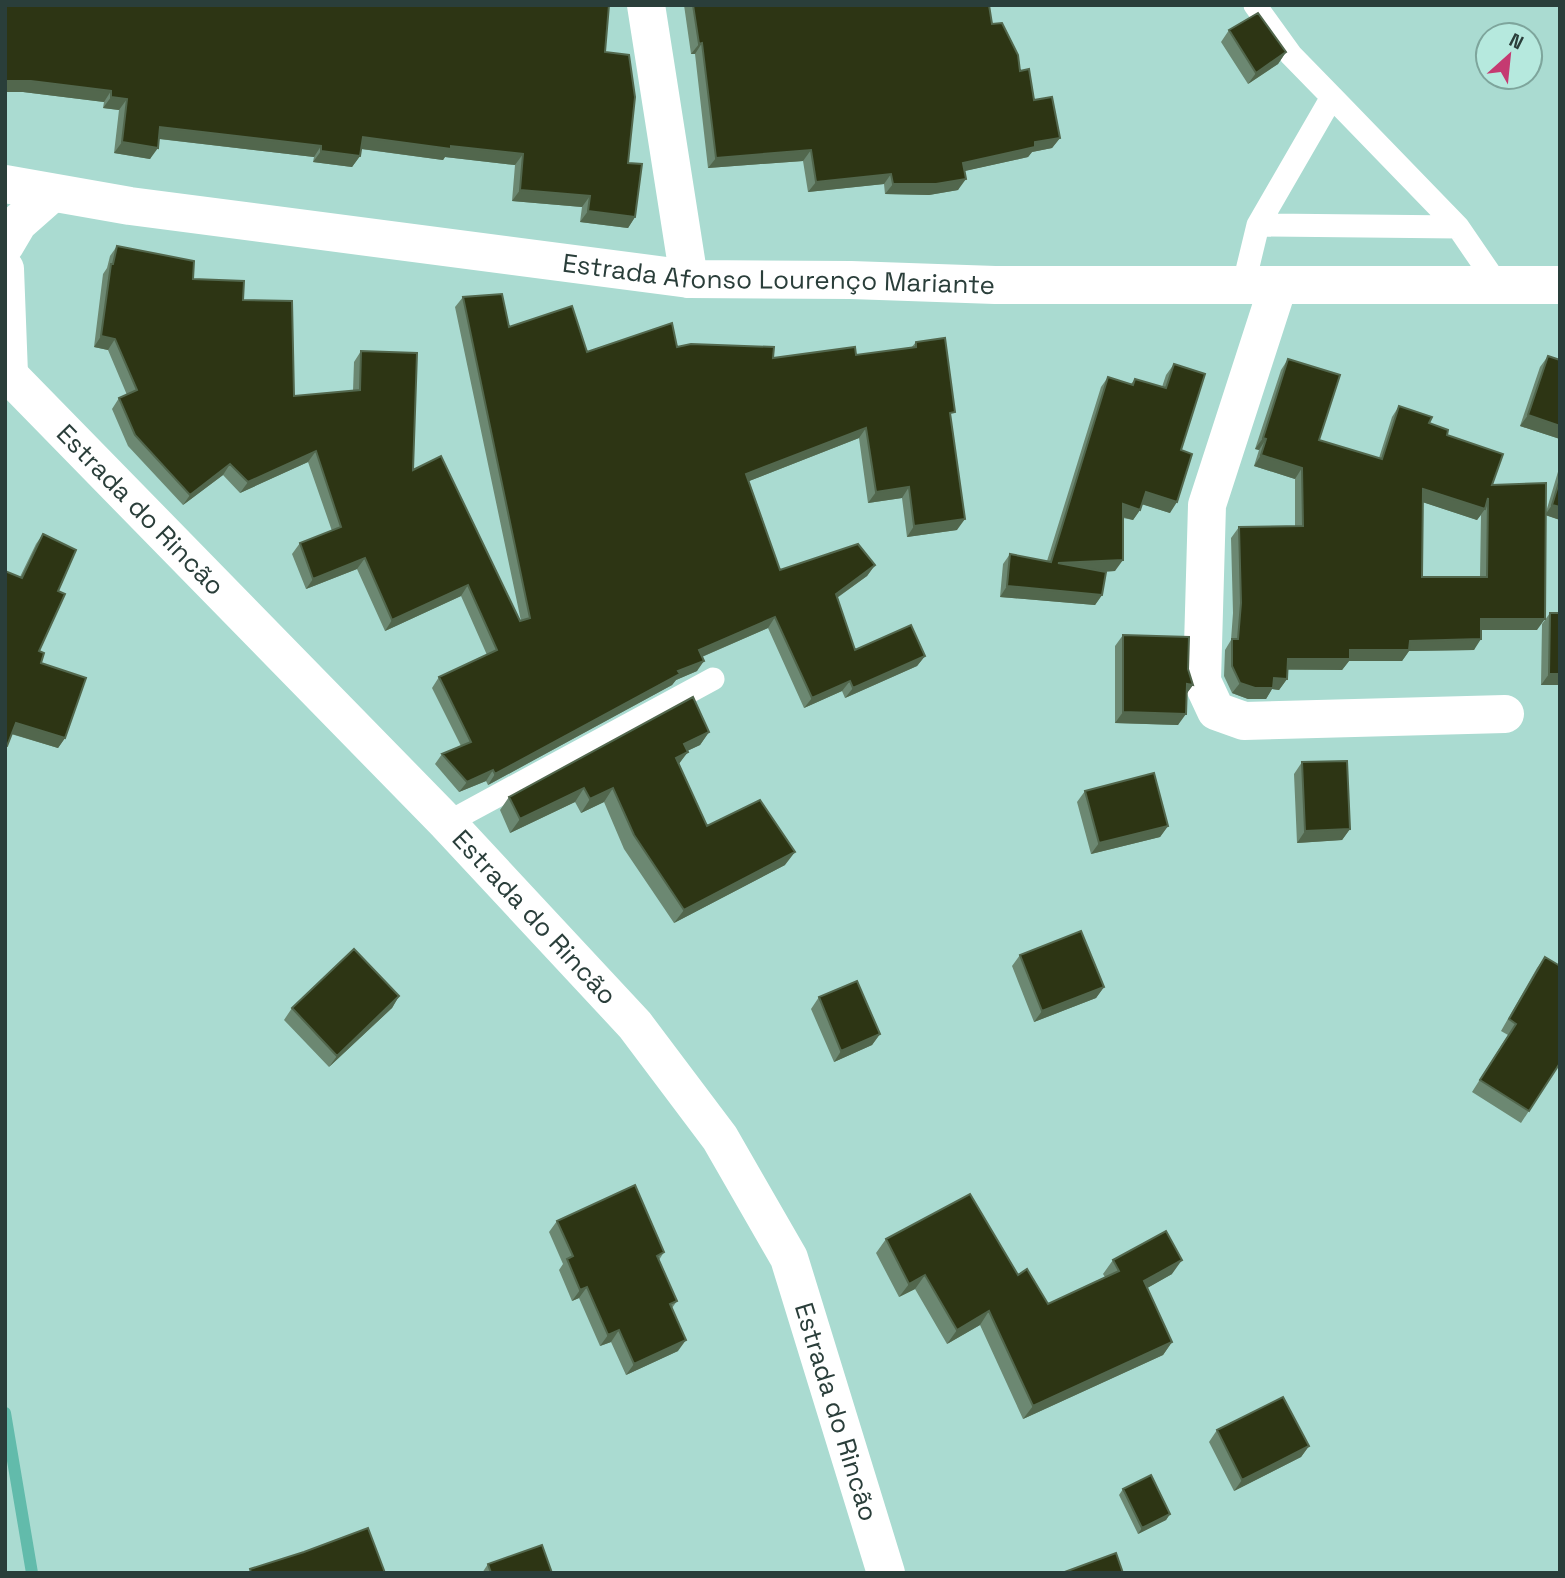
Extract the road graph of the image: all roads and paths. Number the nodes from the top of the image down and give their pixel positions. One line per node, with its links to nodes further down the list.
1 (646, 5): 10 (street)
2 (1255, 5): 3 (lane)
3 (1332, 97): 6 (lane); 7 (lane)
4 (5, 184): 5 (street, Estrada Afonso Lourenço Mariante)
5 (52, 193): 8 (street); 10 (street, Estrada Afonso Lourenço Mariante)
6 (1258, 225): 7 (lane); 13 (lane)
7 (1458, 227): 11 (lane)
8 (5, 245)
9 (5, 269): 14 (street)
10 (689, 279): 13 (street, Estrada Afonso Lourenço Mariante)
11 (1497, 284): 12 (street, Estrada Afonso Lourenço Mariante); 13 (street, Estrada Afonso Lourenço Mariante)
12 (1560, 285)
13 (1261, 286): 16 (street)
14 (6, 369): 17 (street, Estrada do Rincão)
15 (713, 679): 17 (lane)
16 (1505, 714)
17 (447, 823): 18 (street, Estrada do Rincão)
18 (886, 1573)

